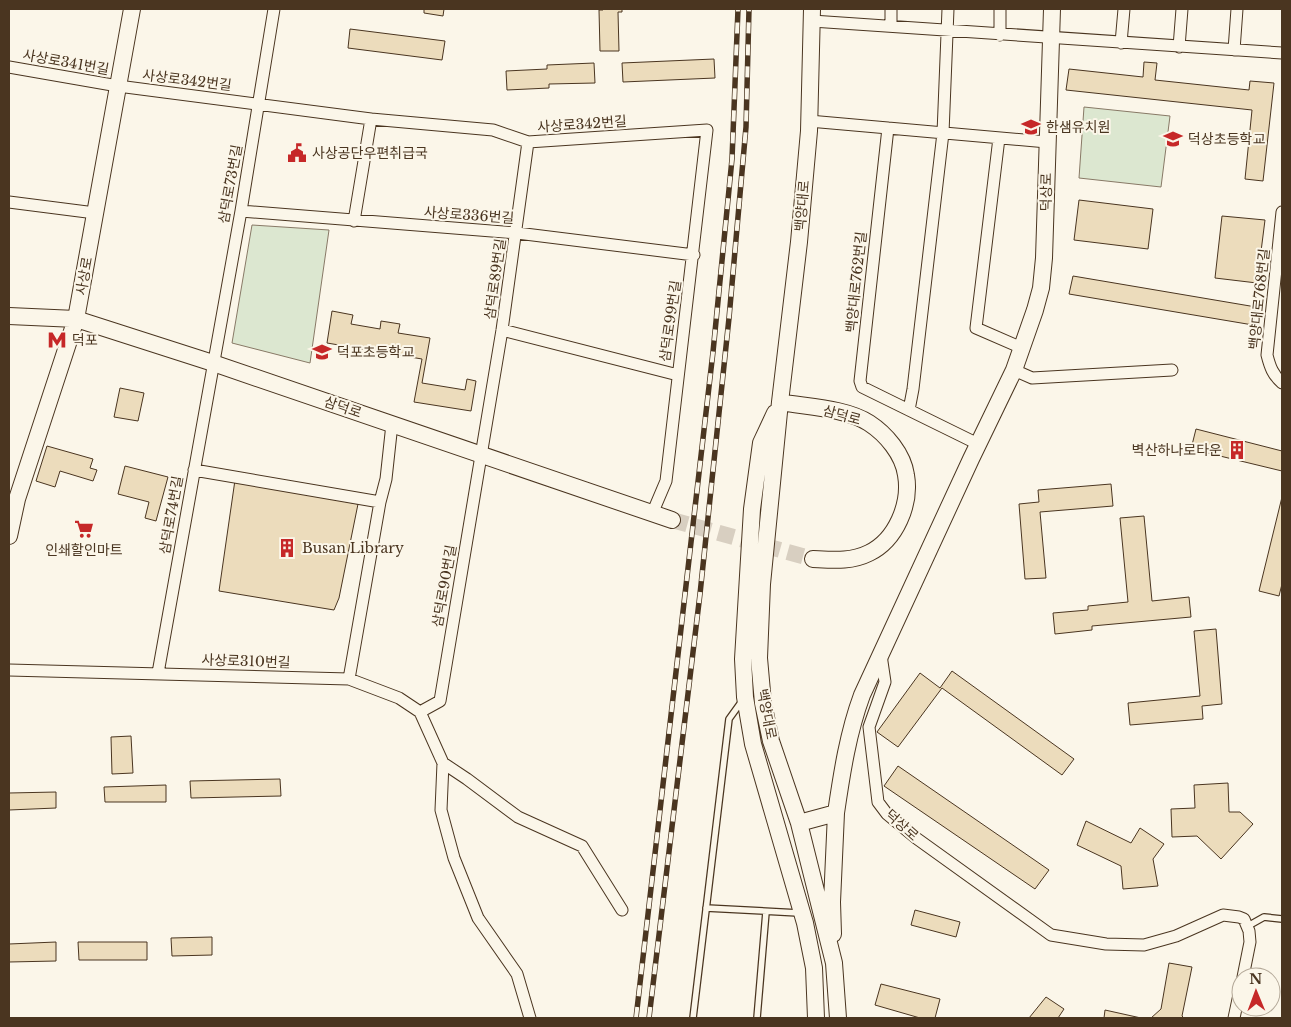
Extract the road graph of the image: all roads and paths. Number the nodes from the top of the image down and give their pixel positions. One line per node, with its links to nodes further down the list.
1 (132, 9): 20 (main road, 사상로)
2 (274, 9): 21 (street, 삼덕로73번길)
3 (891, 9): 11 (street)
4 (948, 9): 12 (street)
5 (1000, 9): 13 (street)
6 (1052, 9): 14 (main road, 덕상로)
7 (1124, 9): 15 (street)
8 (1182, 9): 16 (street)
9 (1237, 9): 17 (street)
10 (812, 15): 11 (street); 23 (main road, 백양대로)
11 (891, 26): 12 (street)
12 (948, 31): 13 (street); 26 (street)
13 (1000, 35): 14 (street)
14 (1051, 38): 15 (street); 29 (main road, 덕상로)
15 (1122, 43): 16 (street)
16 (1179, 47): 17 (street)
17 (1234, 50): 18 (street)
18 (1282, 53)
19 (9, 67): 20 (street, 사상로341번길)
20 (118, 86): 21 (street, 사상로342번길); 33 (main road, 사상로)
21 (258, 104): 22 (street, 사상로342번길); 31 (street, 삼덕로73번길)
22 (371, 118): 28 (street, 사상로342번길); 34 (street)
23 (809, 121): 24 (street); 46 (main road, 백양대로)
24 (888, 128): 26 (street); 47 (street, 백양대로762번길)
25 (708, 130): 28 (street, 사상로342번길); 36 (street, 삼덕로99번길)
26 (943, 133): 27 (street); 47 (street)
27 (999, 138): 29 (street); 40 (street)
28 (528, 142): 35 (street, 삼덕로89번길)
29 (1047, 142): 40 (main road, 덕상로)
30 (9, 202): 33 (street)
31 (241, 211): 34 (street, 사상로336번길); 41 (street, 삼덕로73번길)
32 (1282, 212): 45 (street, 백양대로768번길)
33 (95, 213): 38 (main road, 사상로)
34 (354, 221): 35 (street, 사상로336번길)
35 (517, 233): 36 (street, 사상로336번길); 39 (street, 삼덕로89번길)
36 (694, 255): 44 (street, 삼덕로99번길)
37 (9, 316): 38 (main road, 삼덕로)
38 (76, 319): 41 (main road, 삼덕로); 52 (main road, 사상로)
39 (502, 330): 44 (street, 삼덕로89번길); 50 (street, 삼덕로89번길)
40 (1022, 348): 42 (main road, 덕상로)
41 (213, 363): 48 (main road, 삼덕로); 51 (street, 삼덕로74번길)
42 (1014, 370): 43 (street); 49 (main road, 덕상로)
43 (1172, 370)
44 (678, 375): 54 (street, 삼덕로99번길)
45 (1282, 383)
46 (780, 402): 57 (main road, 삼덕로); 62 (main road, 백양대로); 66 (main road, 백양대로)
47 (909, 410): 49 (street, 백양대로762번길)
48 (392, 424): 50 (main road, 삼덕로); 53 (street)
49 (978, 444): 58 (main road, 덕상로)
50 (482, 454): 54 (main road, 삼덕로); 63 (street, 삼덕로90번길)
51 (194, 470): 53 (street); 60 (street, 삼덕로74번길)
52 (13, 498): 56 (main road, 사상로)
53 (380, 502): 61 (street)
54 (652, 514): 55 (main road, 삼덕로)
55 (672, 520)
56 (9, 536)
57 (813, 559)
58 (880, 653): 65 (main road, 덕상로); 72 (street, 덕상로)
59 (9, 670): 60 (street, 사상로310번길)
60 (158, 673): 61 (street, 사상로310번길)
61 (349, 679): 63 (street, 사상로310번길)
62 (745, 697): 67 (lane, 백양대로); 70 (main road, 백양대로)
63 (420, 712): 64 (street)
64 (442, 763): 68 (street); 75 (street)
65 (836, 813): 66 (main road); 73 (main road, 덕상로)
66 (799, 823): 73 (main road, 백양대로)
67 (706, 908): 69 (lane); 76 (lane, 백양대로)
68 (622, 910)
69 (766, 912): 70 (lane); 77 (lane)
70 (802, 914): 78 (main road, 백양대로)
71 (1282, 919): 72 (lane)
72 (1248, 926): 74 (street)
73 (834, 963): 79 (main road, 백양대로)
74 (1245, 967)
75 (530, 1018)
76 (694, 1018)
77 (757, 1018)
78 (816, 1018)
79 (838, 1018)

